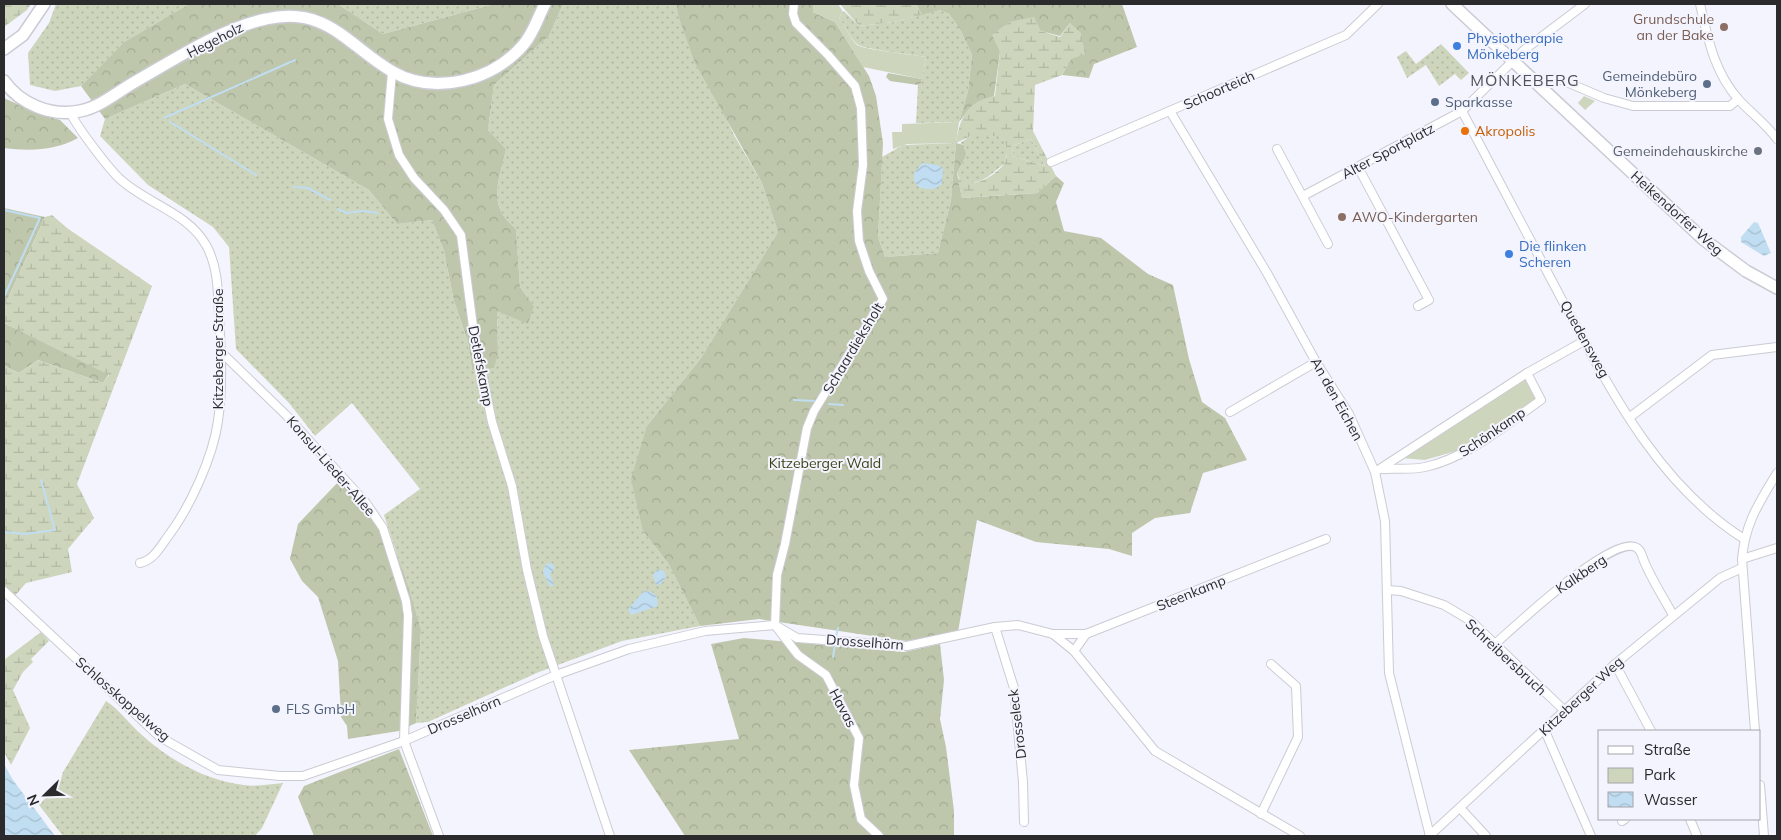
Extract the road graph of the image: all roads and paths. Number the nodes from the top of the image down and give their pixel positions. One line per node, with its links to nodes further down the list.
1 (44, 4): 8 (street)
2 (545, 4): 10 (street, Hegeholz)
3 (794, 4): 43 (street, Schaardieksholt)
4 (1378, 4): 15 (street, Schoorteich)
5 (1452, 4): 9 (street, Heikendorfer Weg)
6 (1585, 4): 9 (street, Alter Sportplatz)
7 (1700, 4): 13 (street)
8 (4, 49)
9 (1514, 62): 12 (street, Heikendorfer Weg); 14 (street, Alter Sportplatz)
10 (392, 72): 16 (street, Hegeholz); 51 (street, Detlefskamp)
11 (4, 80): 16 (street, Hegeholz)
12 (1538, 85): 13 (street); 23 (street, Heikendorfer Weg)
13 (1738, 99): 17 (street)
14 (1462, 110): 20 (street, Alter Sportplatz); 25 (street, Quedensweg)
15 (1170, 111): 19 (street, Schoorteich); 28 (street, An den Eichen)
16 (70, 112): 27 (street, Kitzeberger Straße)
17 (1777, 139)
18 (1277, 149): 21 (street)
19 (1051, 162)
20 (1358, 167): 21 (street, Alter Sportplatz); 24 (street)
21 (1303, 196): 22 (street)
22 (1328, 244)
23 (1777, 288)
24 (1418, 306)
25 (1584, 341): 29 (street); 31 (street, Quedensweg)
26 (1777, 347): 31 (street)
27 (221, 352): 38 (street, Kitzeberger Straße); 56 (street, Konsul-Lieder-Allee)
28 (1316, 362): 30 (street); 32 (street, An den Eichen)
29 (1527, 373): 32 (street); 32 (street, Schönkamp)
30 (1230, 412)
31 (1630, 417): 35 (street, Quedensweg)
32 (1379, 470): 40 (street, An den Eichen)
33 (1777, 473): 35 (street)
34 (1326, 539): 46 (street, Steenkamp)
35 (1744, 539): 37 (street)
36 (1777, 548): 37 (street)
37 (1742, 559): 39 (street)
38 (140, 563)
39 (1742, 568): 42 (street, Kitzeberger Weg); 54 (street)
40 (1387, 590): 47 (street, Schreibersbruch); 66 (street, An den Eichen)
41 (4, 591): 56 (street, Schlosskoppelweg)
42 (1673, 615): 47 (street, Kalkberg); 50 (street, Kitzeberger Weg)
43 (775, 625): 44 (street, Drosselhörn); 51 (street, Drosselhörn); 64 (street, Havas)
44 (995, 627): 45 (street, Drosselhörn); 61 (street, Drosseleck)
45 (1053, 634): 46 (street, Steenkamp); 48 (street, Drosselhörn)
46 (1086, 634): 48 (street)
47 (1495, 644): 52 (street, Schreibersbruch)
48 (1074, 651): 59 (street, Drosselhörn)
49 (1271, 664): 59 (street)
50 (1616, 664): 52 (street, Kitzeberger Weg); 53 (street)
51 (556, 675): 56 (street, Drosselhörn); 63 (street)
52 (1566, 712): 55 (street, Kitzeberger Weg)
53 (1650, 730)
54 (1756, 730)
55 (1545, 731): 58 (street, Kitzeberger Weg); 68 (street)
56 (404, 741): 62 (street, Konsul-Lieder-Allee)
57 (1761, 798): 70 (street)
58 (1461, 809): 66 (street, Kitzeberger Weg); 67 (street)
59 (1261, 814): 65 (street, Drosselhörn)
60 (1690, 820): 69 (street)
61 (1024, 822)
62 (439, 836)
63 (610, 836)
64 (879, 836)
65 (1300, 836)
66 (1430, 836)
67 (1486, 836)
68 (1592, 836)
69 (1697, 836)
70 (1764, 836)

